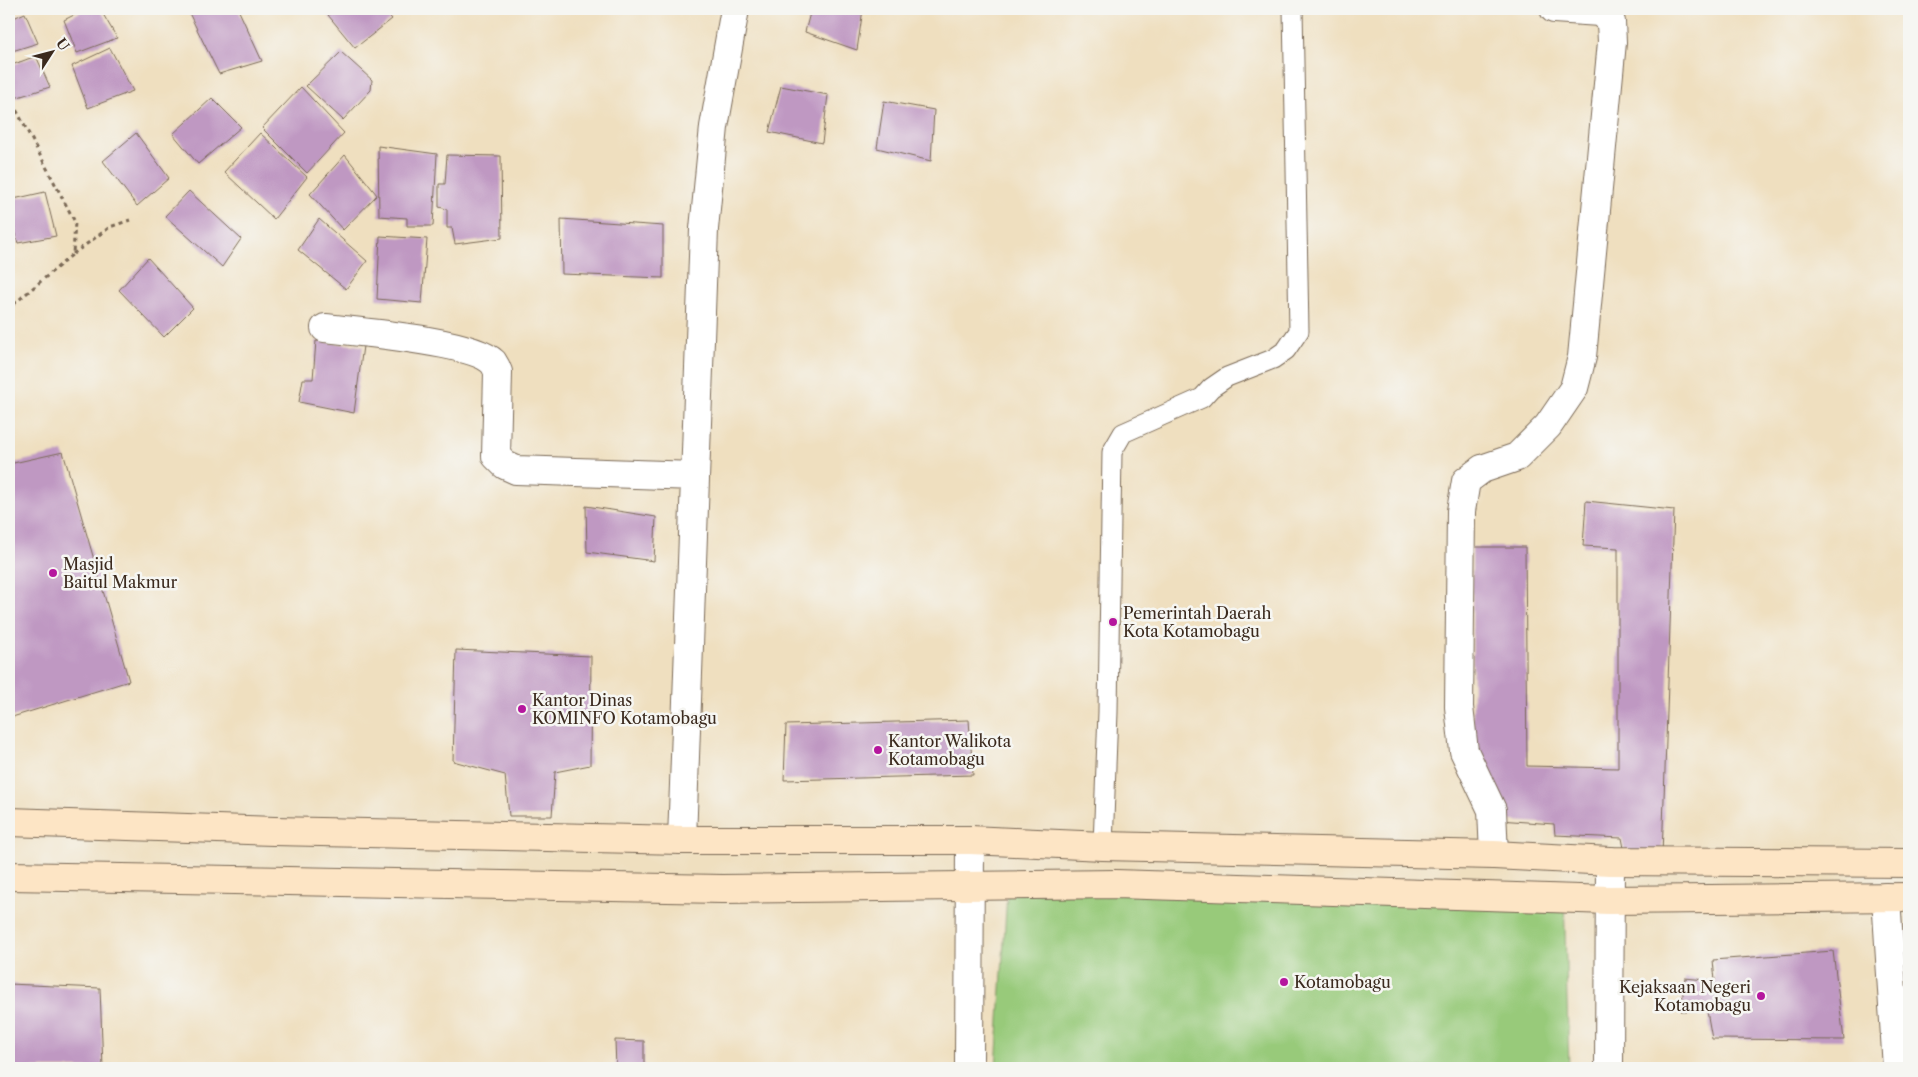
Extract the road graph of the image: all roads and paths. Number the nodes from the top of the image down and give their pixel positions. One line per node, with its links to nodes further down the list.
1 (735, 9): 9 (street)
2 (1293, 9): 13 (lane)
3 (1554, 9): 14 (street)
4 (9, 96): 6 (path)
5 (130, 220): 6 (path)
6 (73, 254): 7 (path)
7 (9, 300)
8 (325, 328): 9 (street)
9 (695, 476): 11 (street)
10 (9, 822): 11 (main road)
11 (682, 840): 12 (main road)
12 (970, 840): 13 (main road); 18 (street)
13 (1103, 846): 14 (main road)
14 (1494, 856): 15 (main road)
15 (1610, 861): 16 (main road); 20 (street)
16 (1909, 863)
17 (9, 876): 18 (main road)
18 (969, 886): 20 (main road); 21 (street)
19 (1898, 897): 20 (main road); 23 (street)
20 (1609, 900): 22 (street)
21 (969, 1068)
22 (1609, 1068)
23 (1897, 1068)

